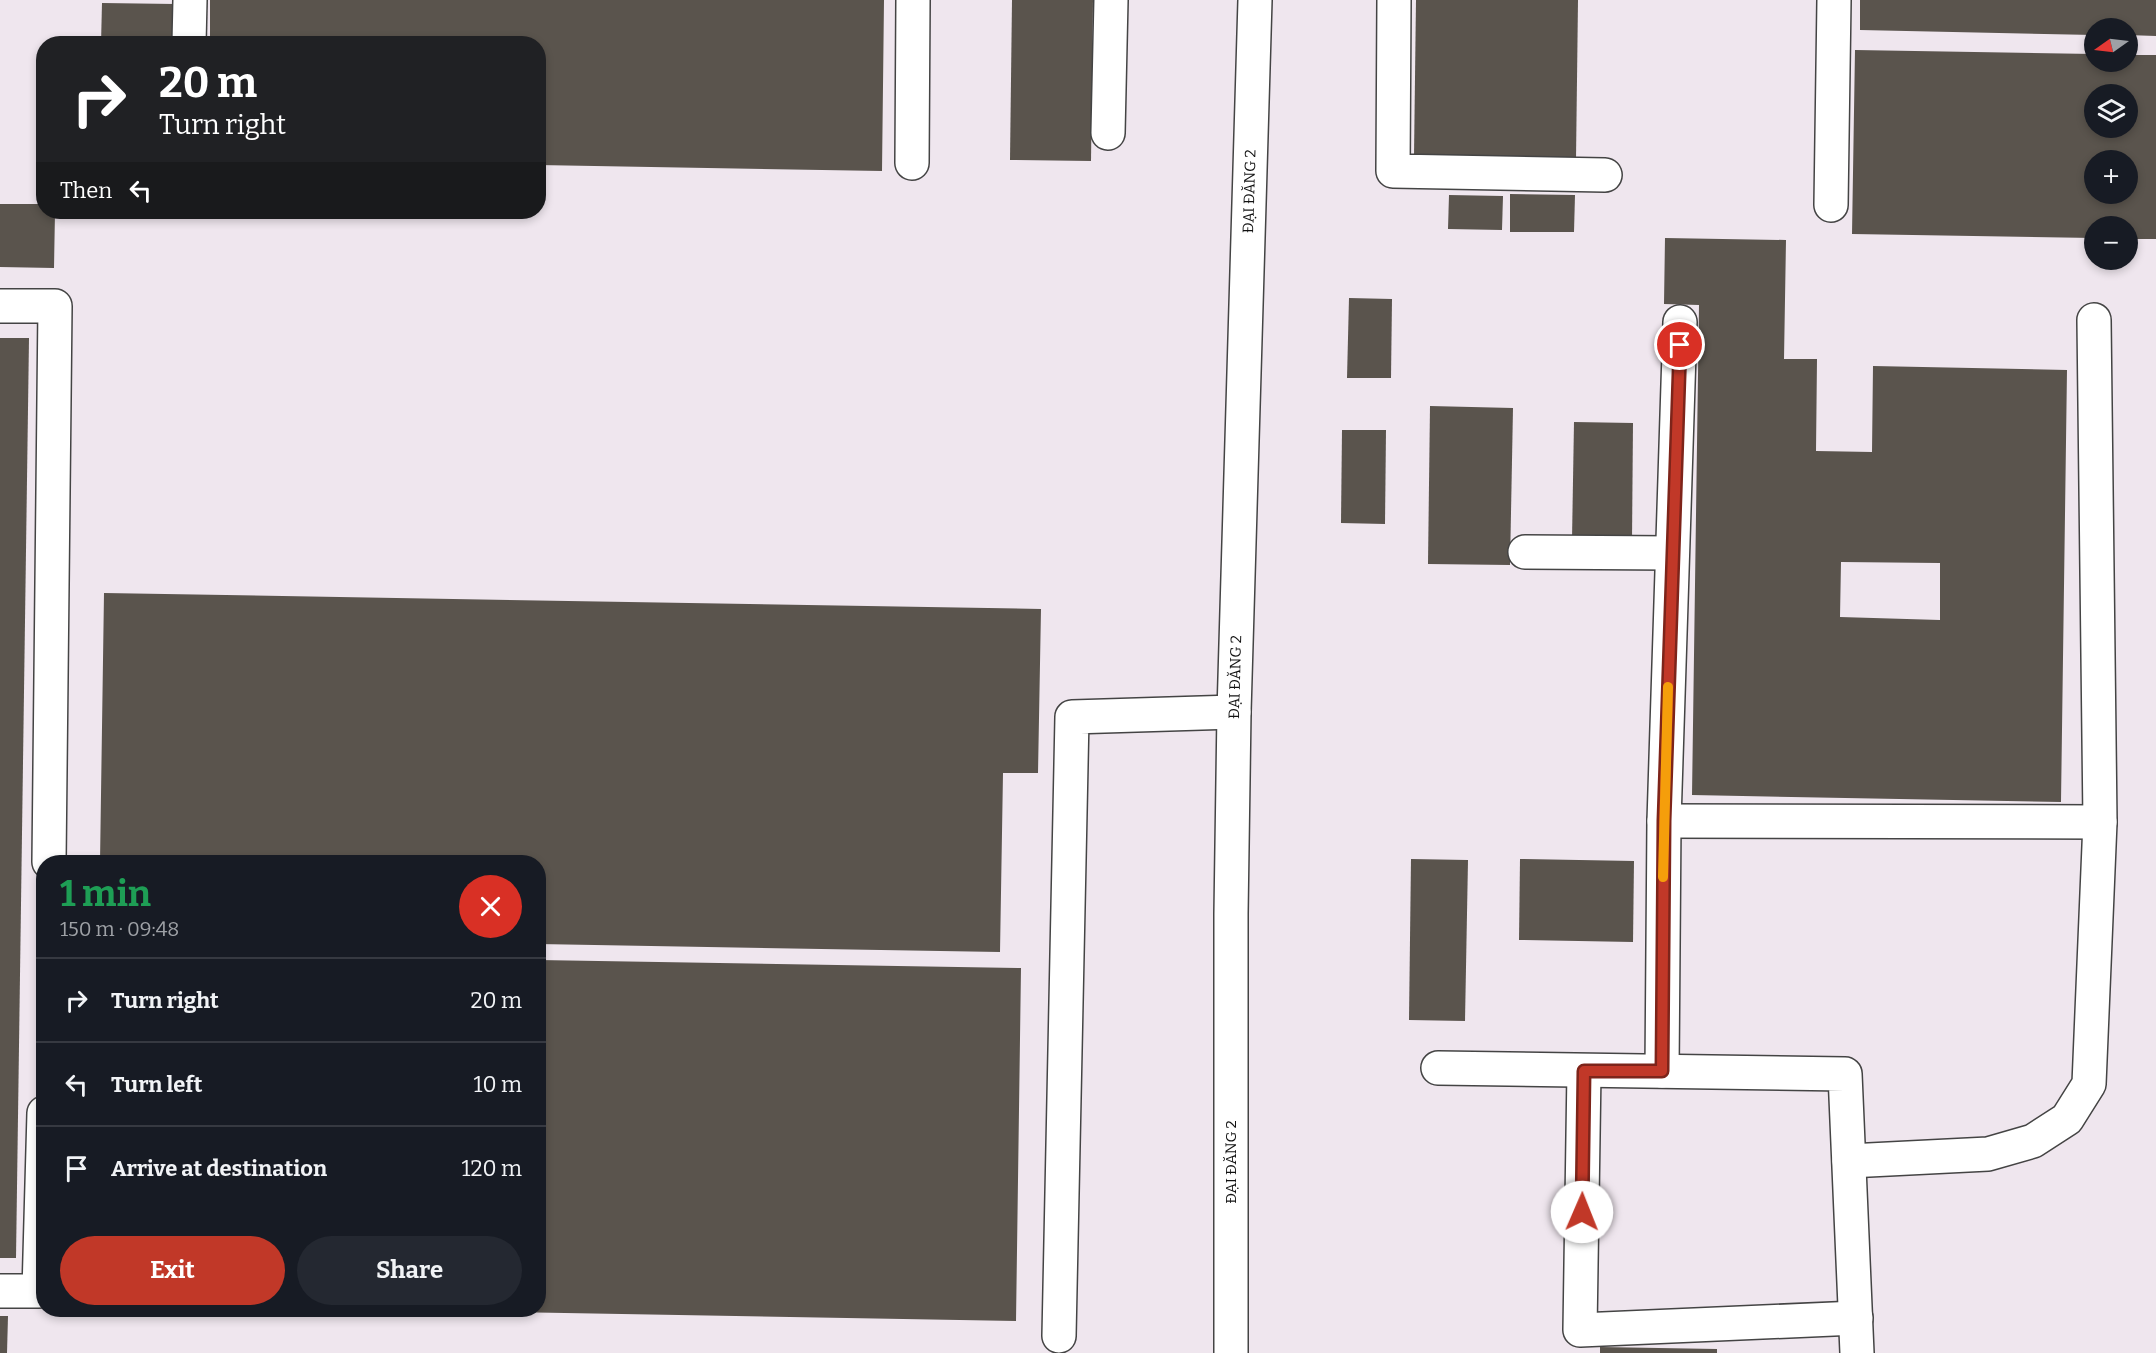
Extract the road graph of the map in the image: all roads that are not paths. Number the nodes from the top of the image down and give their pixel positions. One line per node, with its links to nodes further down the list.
1 (190, 0): 7 (street)
2 (913, 0): 9 (street)
3 (1111, 0): 8 (street)
4 (1255, 0): 17 (street, ĐẠI ĐĂNG 2)
5 (1394, 0): 10 (street)
6 (1834, 0): 11 (street)
7 (189, 36)
8 (1108, 134)
9 (912, 164)
10 (1605, 175)
11 (1831, 205)
12 (0, 306): 20 (street)
13 (2094, 320): 19 (street)
14 (1680, 322): 16 (street)
15 (1525, 552): 16 (street)
16 (1672, 553): 18 (street)
17 (1234, 712): 28 (street); 29 (street, ĐẠI ĐĂNG 2)
18 (1664, 821): 19 (street); 23 (street)
19 (2100, 822): 24 (street)
20 (49, 855)
21 (1438, 1068): 22 (street)
22 (1584, 1071): 23 (street); 27 (street)
23 (1662, 1071): 24 (street)
24 (1849, 1161): 27 (street)
25 (0, 1291): 26 (street)
26 (36, 1291)
27 (1856, 1318): 30 (street)
28 (1059, 1336)
29 (1231, 1353)
30 (1857, 1353)

